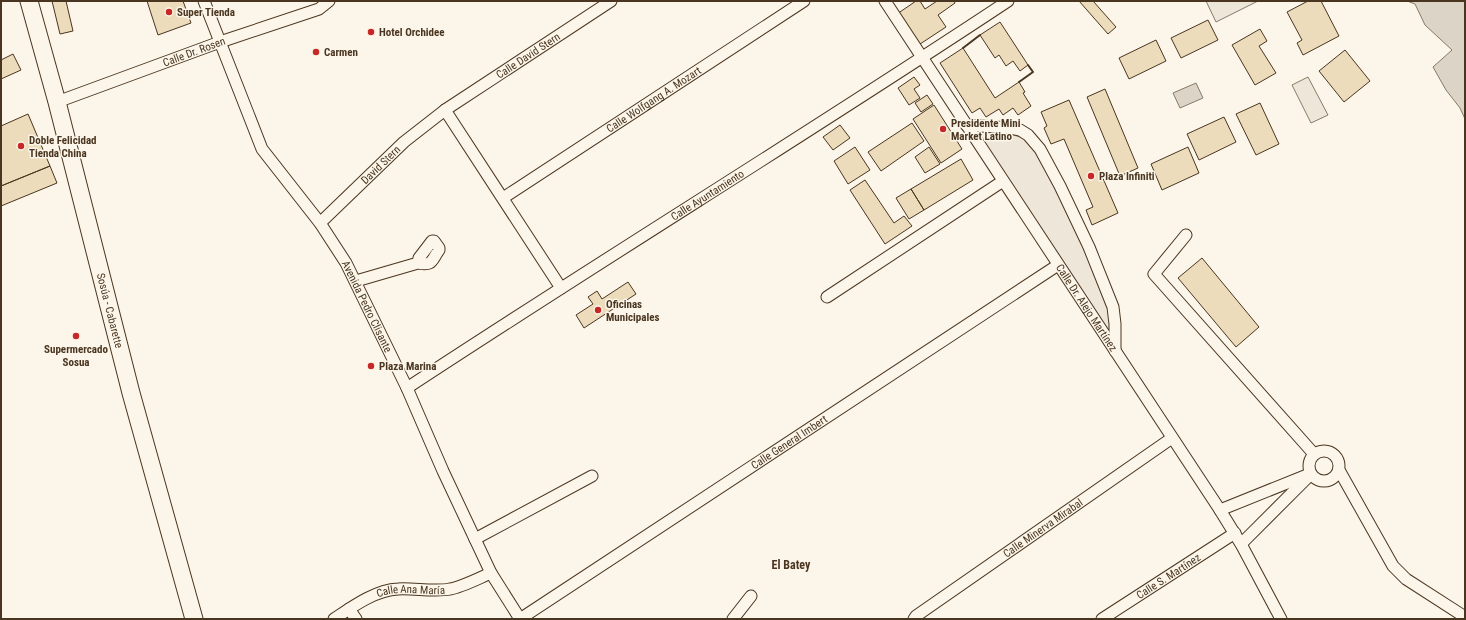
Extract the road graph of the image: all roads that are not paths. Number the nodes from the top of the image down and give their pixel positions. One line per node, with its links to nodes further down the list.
1 (29, 1): 10 (main road, Sosúa - Cabarette)
2 (204, 1): 8 (street, Avenida Pedro Clisante)
3 (329, 1): 8 (street, Calle Dr. Rosen)
4 (611, 1): 11 (street, Calle David Stern)
5 (804, 1): 14 (street, Calle Wolfgang A. Mozart)
6 (885, 1): 9 (street, Calle Dr. Alejo Martínez)
7 (1008, 1): 9 (street, Calle Ayuntamiento)
8 (220, 42): 10 (street, Calle Dr. Rosen); 15 (street, Avenida Pedro Clisante)
9 (922, 58): 12 (street, Calle Dr. Alejo Martínez); 20 (street, Calle Ayuntamiento)
10 (57, 102): 37 (main road, Sosúa - Cabarette)
11 (445, 110): 14 (street); 15 (street, David Stern)
12 (966, 125): 13 (street, Calle Dr. Alejo Martínez); 22 (street)
13 (1003, 181): 18 (street, Calle Dr. Alejo Martínez); 21 (street)
14 (503, 198): 20 (street)
15 (320, 223): 19 (street, Avenida Pedro Clisante)
16 (1186, 235): 25 (street)
17 (418, 263): 19 (street)
18 (1058, 265): 22 (street, Calle Dr. Alejo Martínez); 40 (street, Calle General Imbert)
19 (356, 281): 23 (street, Avenida Pedro Clisante)
20 (561, 288): 23 (street, Calle Ayuntamiento)
21 (827, 297)
22 (1115, 351): 24 (street, Calle Dr. Alejo Martínez)
23 (407, 388): 31 (street, Avenida Pedro Clisante)
24 (1172, 438): 29 (street, Calle Dr. Alejo Martínez); 42 (street, Calle Minerva Mirabal)
25 (1314, 454): 26 (street); 27 (street)
26 (1339, 470): 27 (street); 36 (street)
27 (1311, 474): 29 (street); 32 (street)
28 (592, 476): 31 (street)
29 (1220, 510): 30 (street, Calle Dr. Alejo Martínez)
30 (1235, 533): 32 (street, Calle Dr. Alejo Martínez); 43 (street, Calle S. Martínez)
31 (475, 539): 33 (street, Avenida Pedro Clisante)
32 (1241, 544): 44 (street, Calle Dr. Alejo Martínez)
33 (491, 573): 35 (street, Calle Ana María); 40 (street, Avenida Pedro Clisante)
34 (751, 596): 41 (street)
35 (349, 609): 38 (street, Calle Ana María); 39 (street)
36 (1465, 617)
37 (194, 619)
38 (334, 619)
39 (356, 619)
40 (520, 619)
41 (733, 619)
42 (914, 619)
43 (1102, 619)
44 (1281, 619)

